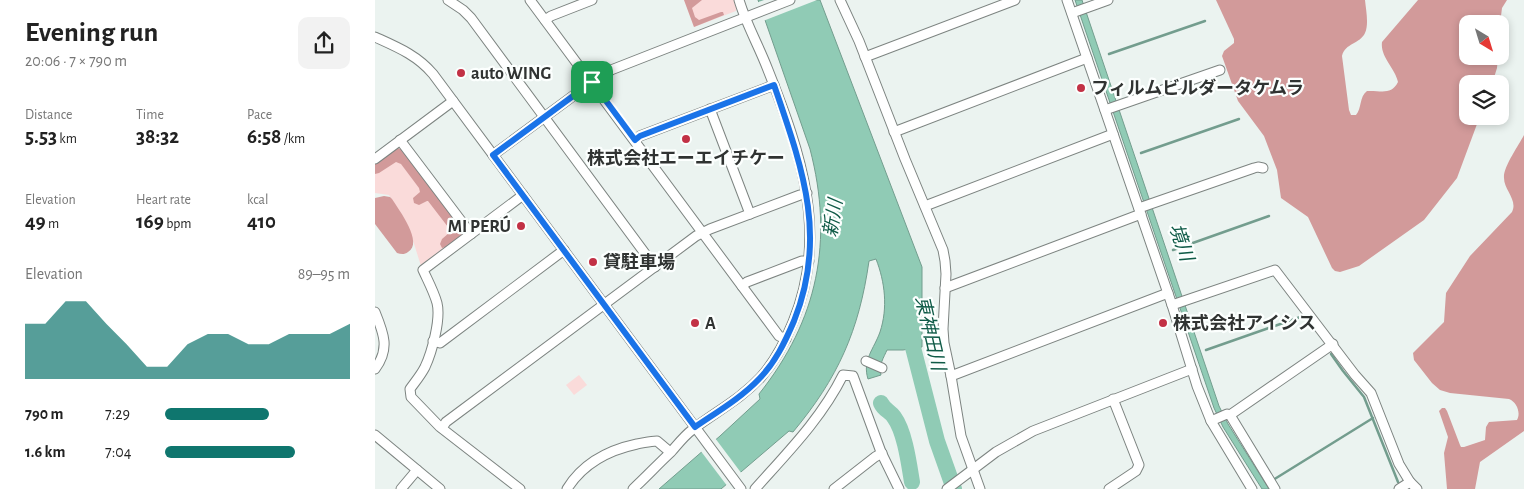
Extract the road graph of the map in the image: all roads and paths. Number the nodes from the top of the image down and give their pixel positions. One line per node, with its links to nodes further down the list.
1 (448, 0): 22 (street)
2 (530, 0): 12 (street)
3 (592, 0): 12 (street)
4 (739, 0): 11 (street)
5 (790, 0): 11 (street)
6 (840, 0): 14 (street)
7 (1015, 0): 14 (street)
8 (1067, 0): 10 (street)
9 (1109, 0): 10 (street)
10 (1074, 12): 15 (street)
11 (744, 18): 17 (street); 18 (street)
12 (545, 20): 17 (street)
13 (375, 37): 19 (street)
14 (865, 57): 23 (street)
15 (1087, 58): 21 (street); 23 (street)
16 (1219, 70): 21 (street)
17 (592, 82): 22 (street); 26 (street)
18 (774, 85): 20 (street); 30 (street)
19 (453, 101): 25 (street); 27 (street)
20 (710, 109): 26 (street); 34 (street)
21 (1107, 109): 24 (street)
22 (545, 117): 27 (street); 39 (street)
23 (894, 132): 32 (street)
24 (1113, 134): 32 (street); 33 (street)
25 (401, 140): 28 (street); 36 (street)
26 (635, 140): 35 (street)
27 (493, 155): 31 (street)
28 (375, 159)
29 (1263, 168): 33 (street)
30 (807, 194): 34 (street); 38 (street)
31 (523, 195): 36 (street); 37 (street)
32 (925, 206): 41 (street)
33 (1141, 209): 41 (street); 42 (street)
34 (750, 214): 35 (street)
35 (703, 233): 39 (street); 40 (street)
36 (471, 234): 47 (street)
37 (564, 250): 43 (street); 47 (street)
38 (809, 262): 40 (street); 46 (street)
39 (655, 267): 43 (street)
40 (742, 286): 46 (street)
41 (945, 288): 53 (street)
42 (1167, 293): 44 (street); 53 (street)
43 (604, 305): 57 (street); 58 (street)
44 (1174, 305): 48 (street); 52 (street)
45 (375, 312): 51 (street)
46 (785, 339): 57 (street)
47 (433, 341): 58 (street)
48 (1333, 344): 55 (street); 64 (street)
49 (866, 361): 50 (street)
50 (882, 368)
51 (375, 369)
52 (1192, 369): 54 (street); 56 (street)
53 (951, 376): 63 (street)
54 (1113, 399): 63 (street); 76 (street)
55 (1228, 415): 56 (street); 78 (street)
56 (1214, 420): 77 (street)
57 (695, 427): 60 (street); 65 (street)
58 (442, 428): 68 (street)
59 (375, 436): 62 (street)
60 (670, 452): 69 (street); 70 (street)
61 (882, 453): 71 (street); 72 (street); 73 (street)
62 (417, 470): 66 (street); 67 (street)
63 (970, 471): 74 (street); 75 (street)
64 (1414, 486): 79 (street)
65 (740, 488)
66 (401, 489)
67 (440, 489)
68 (520, 489)
69 (567, 489)
70 (633, 489)
71 (755, 489)
72 (834, 489)
73 (899, 489)
74 (947, 489)
75 (980, 489)
76 (1109, 489)
77 (1253, 489)
78 (1275, 489)
79 (1399, 489)

